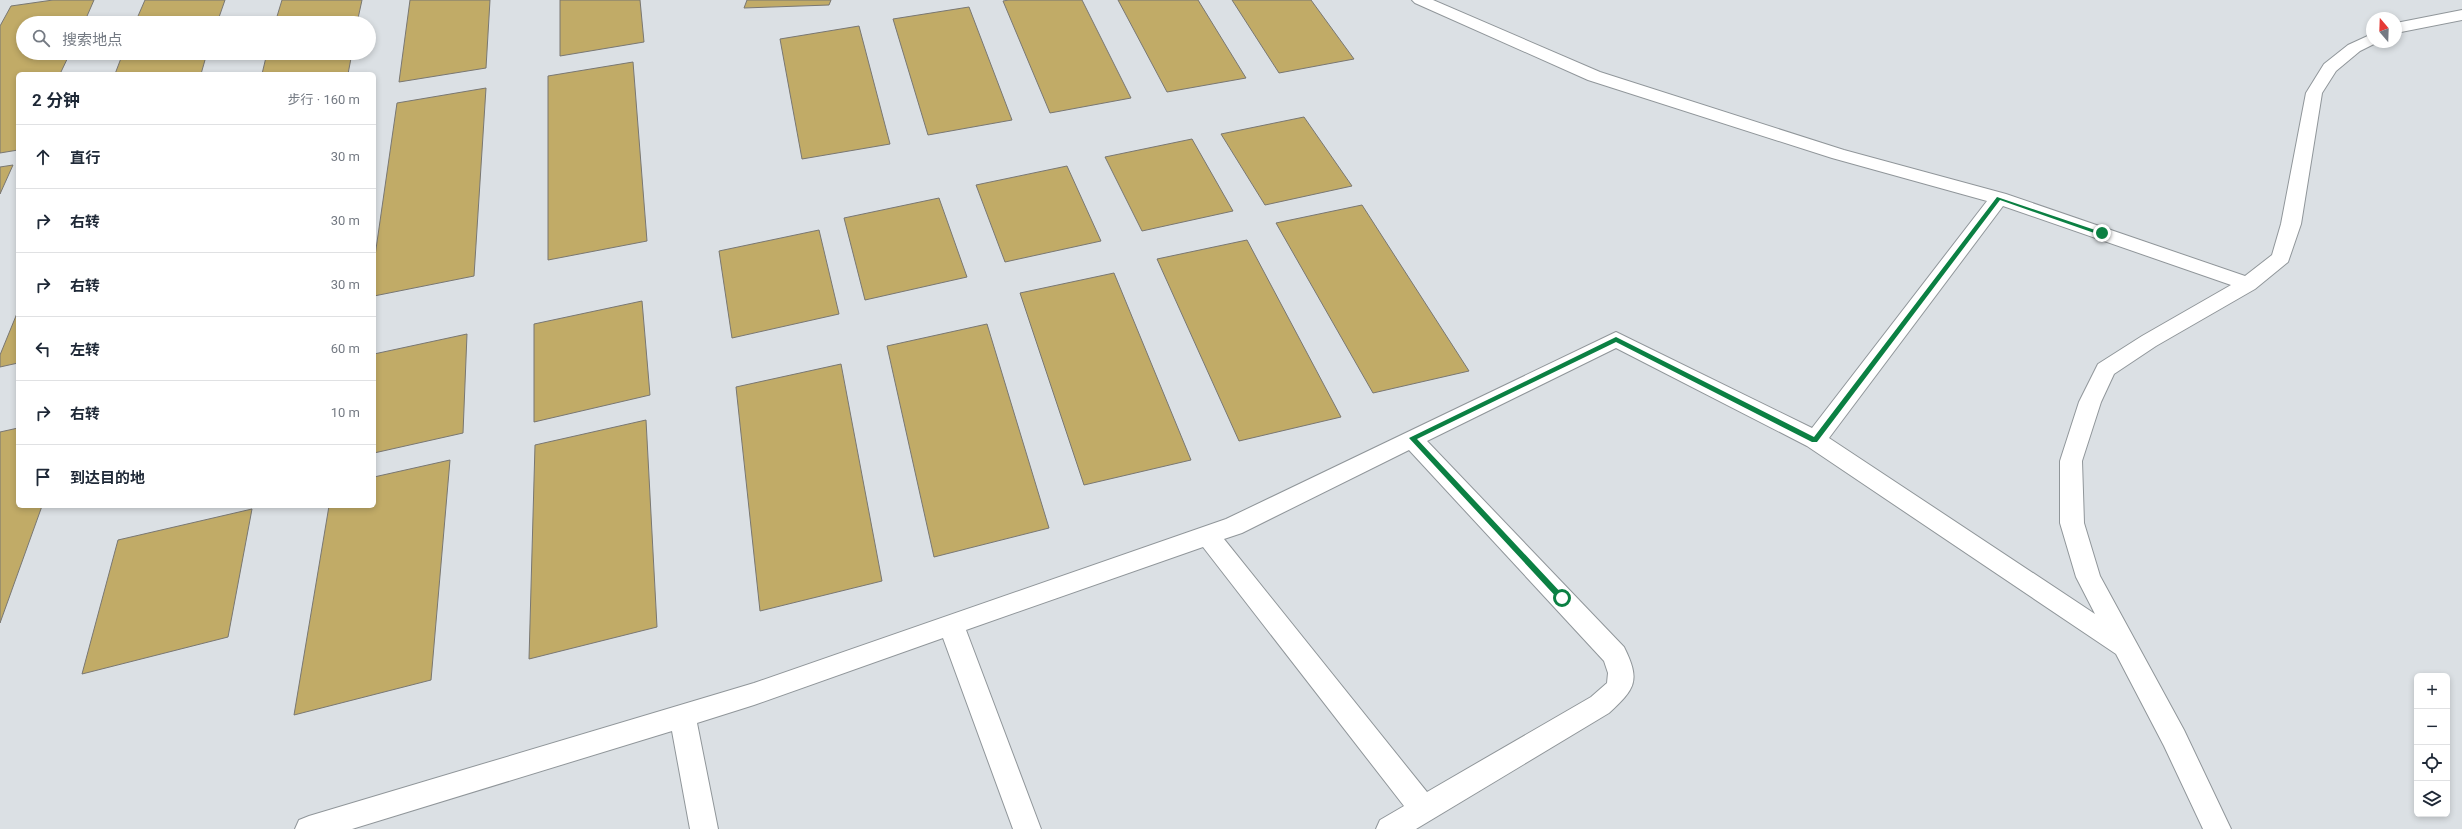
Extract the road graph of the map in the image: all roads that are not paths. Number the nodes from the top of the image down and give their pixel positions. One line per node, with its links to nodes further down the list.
1 (1420, 0): 5 (street)
2 (2462, 15): 3 (street)
3 (2402, 27)
4 (2366, 42): 6 (street)
5 (1999, 198): 6 (street); 8 (street)
6 (2248, 284): 11 (street)
7 (1412, 438): 8 (street); 9 (street); 13 (street)
8 (1815, 440): 11 (street)
9 (1208, 536): 10 (street); 13 (street)
10 (952, 625): 12 (street); 17 (street)
11 (2126, 647): 19 (street)
12 (682, 715): 14 (street); 16 (street)
13 (1423, 809): 18 (street)
14 (374, 819): 15 (street)
15 (309, 829)
16 (704, 829)
17 (1027, 829)
18 (1390, 829)
19 (2217, 829)

